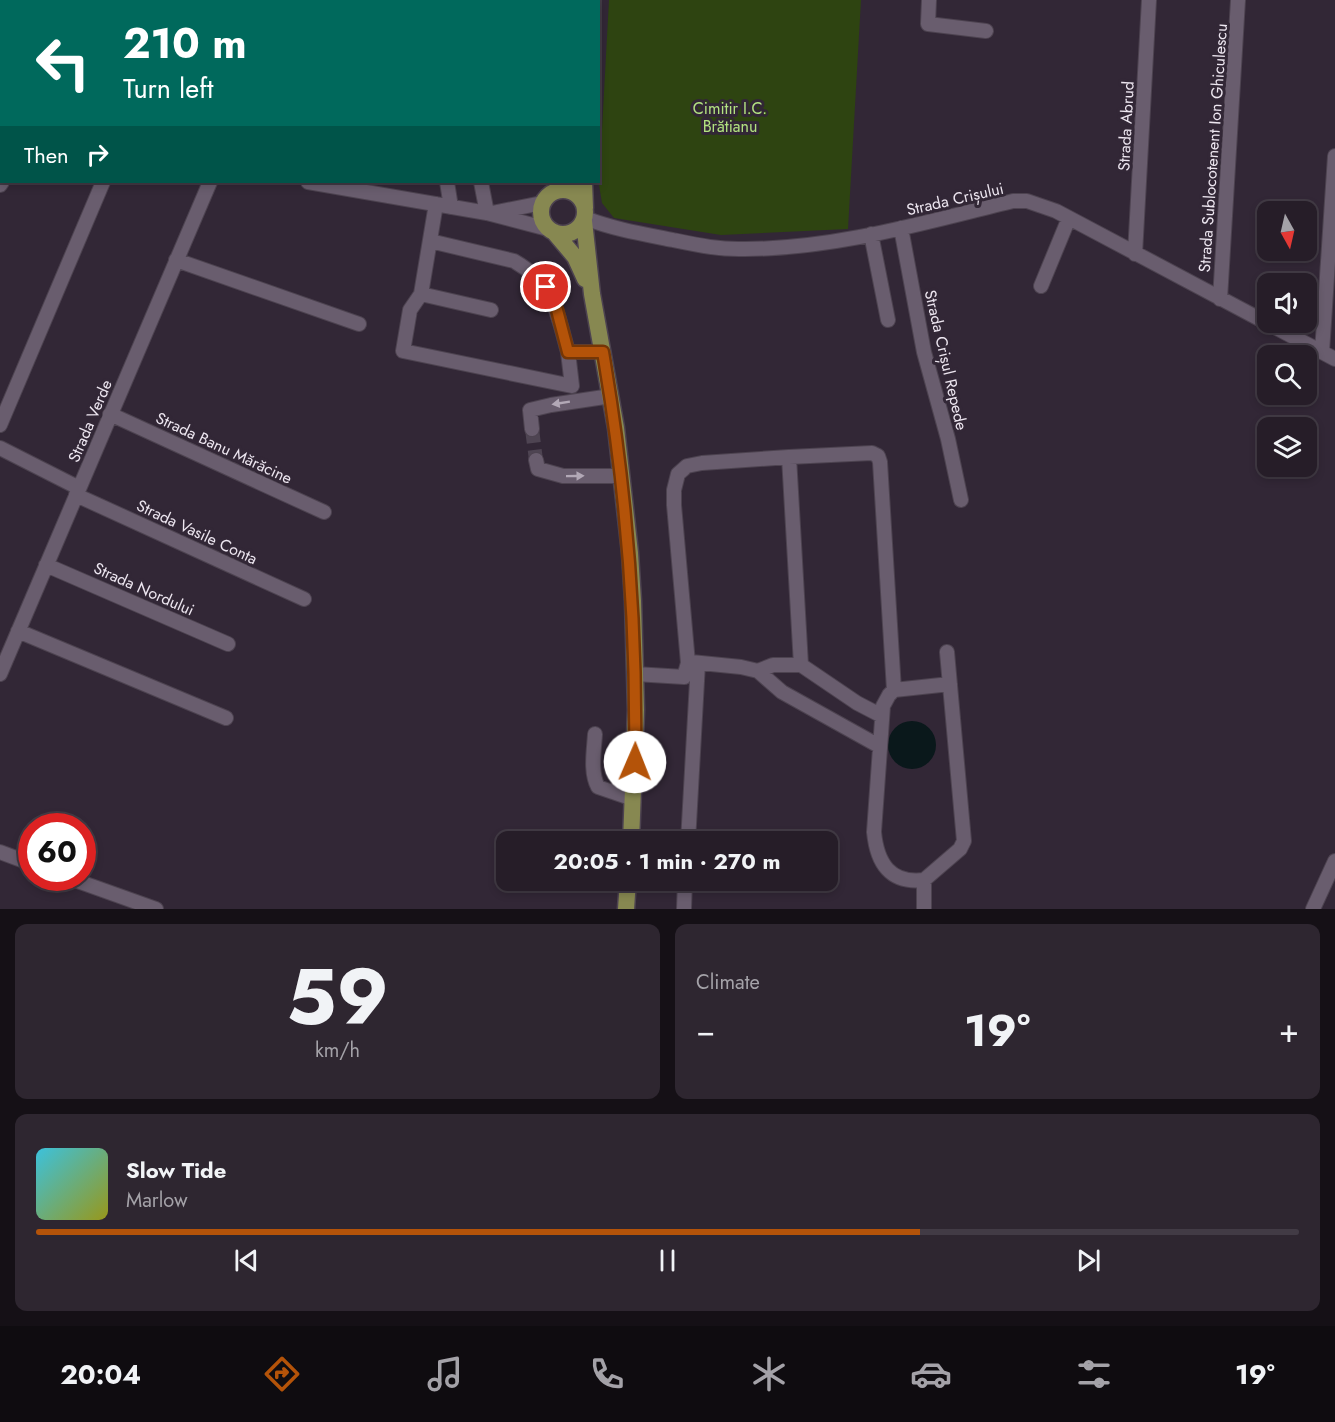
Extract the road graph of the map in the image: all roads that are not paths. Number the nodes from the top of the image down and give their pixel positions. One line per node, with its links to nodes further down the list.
1 (929, 0): 4 (street)
2 (1149, 0): 22 (street, Strada Abrud)
3 (1238, 0): 27 (street, Strada Sublocotenent Ion Ghiculescu)
4 (986, 31)
5 (1335, 156): 33 (street)
6 (103, 183): 37 (street)
7 (210, 183): 23 (street, Strada Verde)
8 (314, 183): 13 (street)
9 (447, 183): 14 (street)
10 (481, 183): 15 (street)
11 (572, 185): 12 (main road); 16 (main road)
12 (547, 193): 15 (street); 19 (main road)
13 (436, 204): 14 (street); 21 (street)
14 (451, 207): 15 (street)
15 (488, 213): 19 (street)
16 (585, 216): 19 (main road); 20 (street, Strada Crișului); 26 (main road)
17 (1069, 218): 18 (street, Strada Crișului); 22 (street, Strada Crișului); 24 (street)
18 (901, 228): 20 (street, Strada Crișului); 44 (street, Strada Crișul Repede)
19 (551, 231): 26 (main road)
20 (871, 234): 29 (street)
21 (430, 241): 25 (street); 31 (street)
22 (1135, 254): 27 (street, Strada Crișului)
23 (176, 260): 30 (street); 36 (street, Strada Verde)
24 (1041, 286)
25 (421, 294): 28 (street); 31 (street)
26 (591, 294): 32 (main road)
27 (1220, 299): 33 (street, Strada Crișului)
28 (491, 310)
29 (888, 320)
30 (358, 324)
31 (568, 352): 32 (street)
32 (603, 352): 35 (main road)
33 (1322, 352): 34 (street, Strada Crișului)
34 (1335, 359)
35 (610, 396): 38 (street, one-way to 38); 42 (main road)
36 (110, 414): 43 (street, Strada Verde); 45 (street, Strada Banu Mărăcine)
37 (0, 424)
38 (532, 429)
39 (0, 448): 43 (street, Strada Vasile Conta)
40 (789, 456): 51 (street); 52 (street); 57 (street)
41 (536, 460): 42 (street, one-way to 42)
42 (622, 476): 55 (main road)
43 (78, 491): 46 (street, Strada Verde); 47 (street, Strada Vasile Conta)
44 (961, 500)
45 (324, 512)
46 (46, 565): 48 (street, Strada Verde); 49 (street, Strada Nordului)
47 (304, 599)
48 (18, 631): 54 (street, Strada Verde); 59 (street)
49 (228, 644)
50 (947, 652): 56 (street)
51 (693, 663): 53 (street); 55 (street); 64 (street)
52 (801, 665): 53 (street); 58 (street)
53 (758, 671): 61 (street)
54 (0, 674)
55 (635, 674): 62 (main road)
56 (951, 684): 57 (street); 68 (street)
57 (894, 690): 58 (street)
58 (882, 716): 61 (street)
59 (226, 718)
60 (595, 734): 62 (street)
61 (879, 746): 68 (street)
62 (633, 799): 63 (main road)
63 (632, 831)
64 (688, 831)
65 (0, 852): 66 (street)
66 (18, 859)
67 (1335, 861): 76 (street)
68 (924, 880): 75 (street)
69 (96, 888): 72 (street)
70 (627, 891): 73 (main road)
71 (685, 891): 74 (street)
72 (156, 909)
73 (626, 909)
74 (684, 909)
75 (924, 909)
76 (1313, 909)

